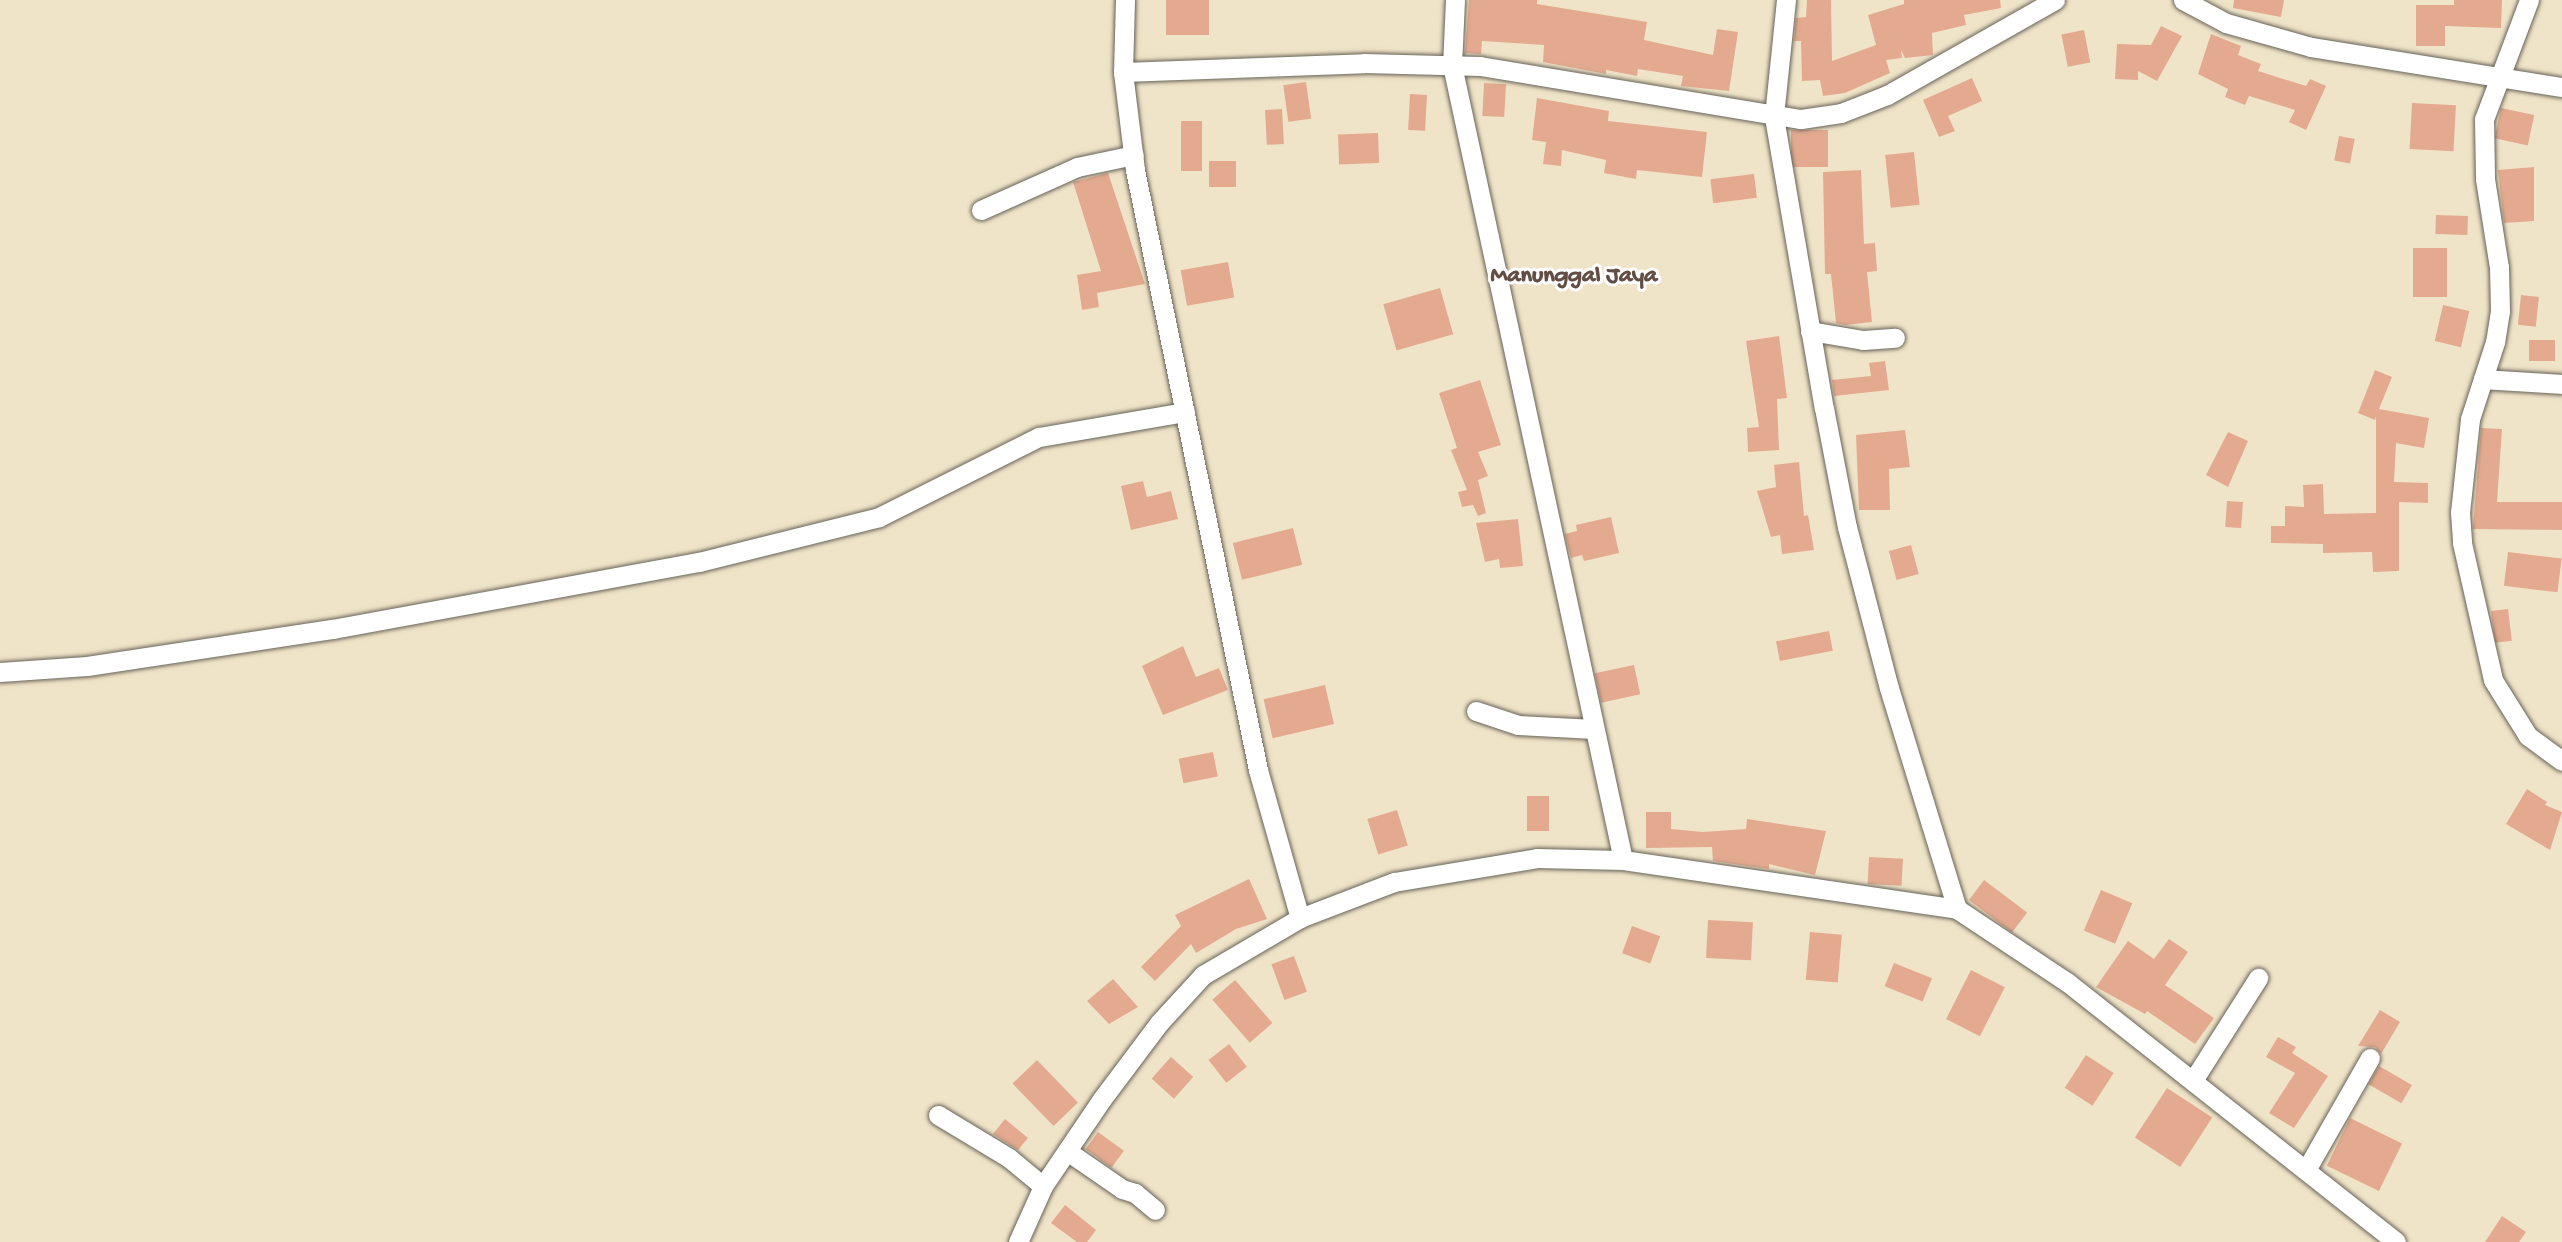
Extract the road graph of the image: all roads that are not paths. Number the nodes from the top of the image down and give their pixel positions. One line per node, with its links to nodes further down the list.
1 (1125, 0): 8 (street)
2 (1455, 0): 7 (street)
3 (1786, 0): 11 (street)
4 (2055, 0): 11 (street)
5 (2183, 0): 9 (street)
6 (2529, 0): 9 (street)
7 (1452, 65): 8 (street); 11 (street); 21 (street)
8 (1123, 72): 12 (street)
9 (2498, 77): 10 (street); 16 (street)
10 (2562, 87)
11 (1774, 117): 14 (street)
12 (1134, 155): 13 (street); 18 (street)
13 (981, 210)
14 (1810, 331): 15 (street); 24 (street)
15 (1895, 338)
16 (2483, 379): 17 (street); 22 (street)
17 (2562, 384)
18 (1185, 412): 19 (street); 25 (street)
19 (0, 672)
20 (1476, 711): 21 (street)
21 (1594, 729): 23 (street)
22 (2562, 761)
23 (1623, 860): 24 (street); 25 (street)
24 (1957, 909): 28 (street)
25 (1300, 918): 30 (street)
26 (2258, 978): 28 (street)
27 (2370, 1058): 31 (street)
28 (2194, 1079): 31 (street)
29 (938, 1115): 32 (street)
30 (1067, 1151): 32 (street); 33 (street)
31 (2306, 1170): 35 (street)
32 (1043, 1186): 34 (street)
33 (1155, 1210)
34 (1018, 1242)
35 (2396, 1242)

